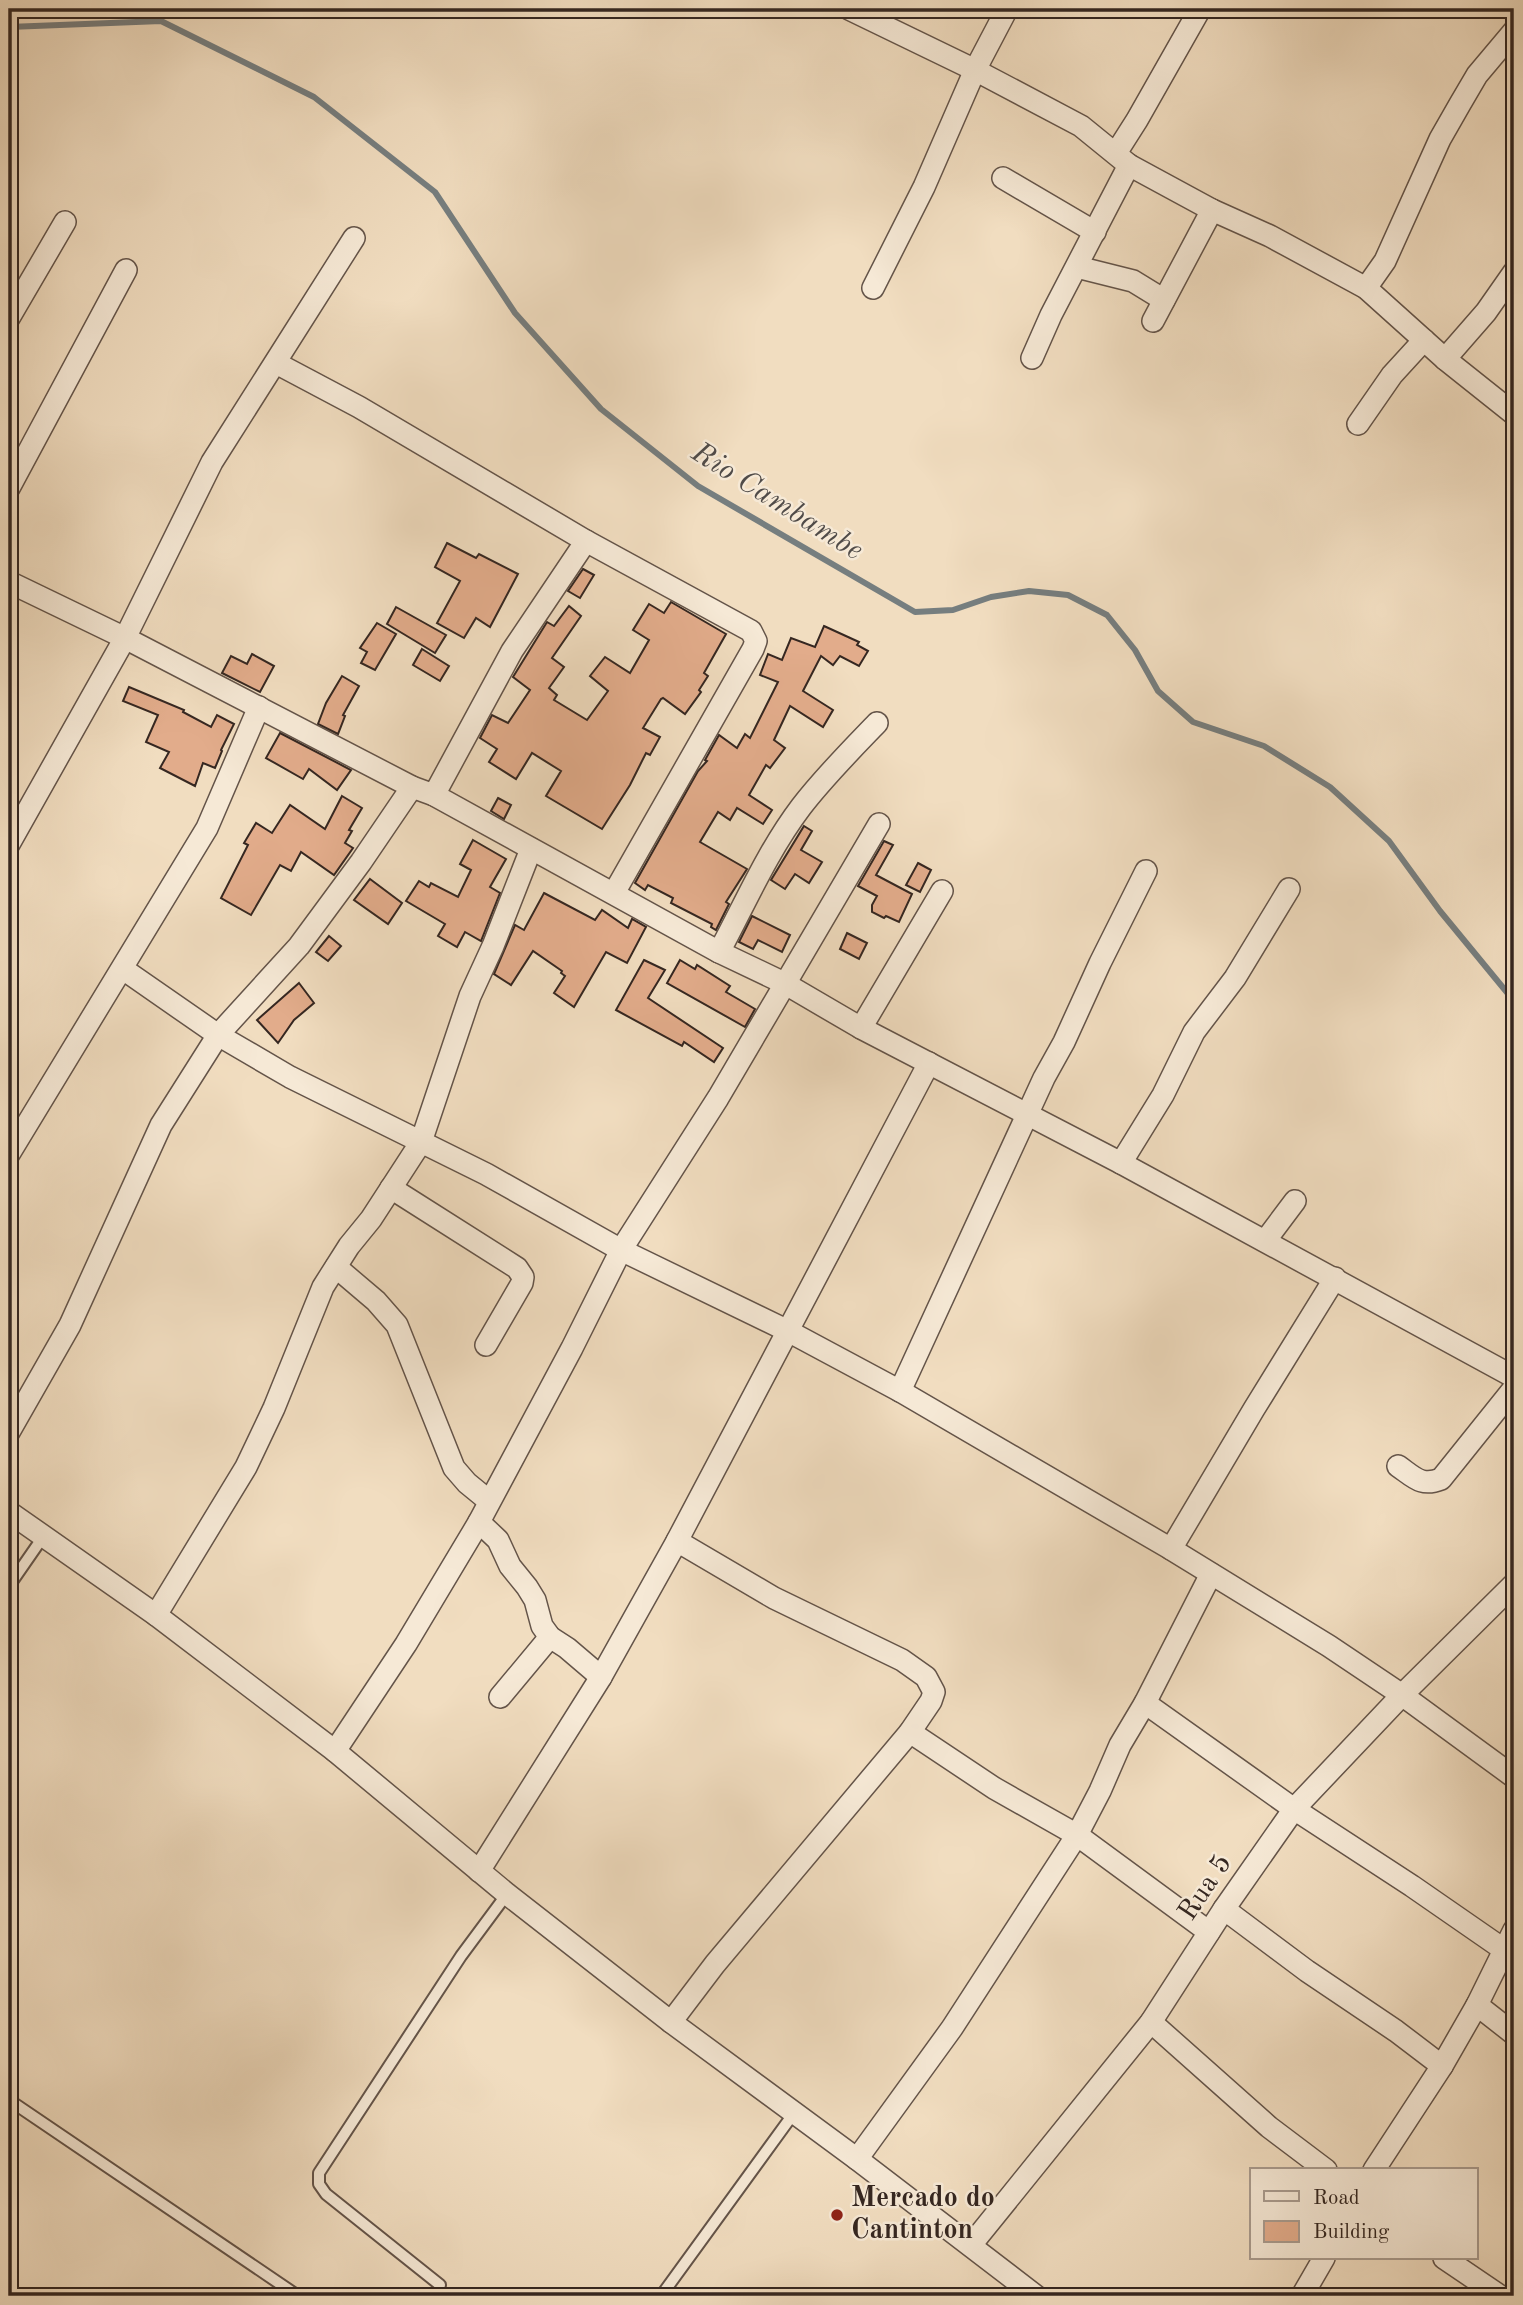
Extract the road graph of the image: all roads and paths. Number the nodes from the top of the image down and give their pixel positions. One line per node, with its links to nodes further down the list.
1 (849, 9): 5 (street)
2 (1007, 9): 5 (street)
3 (1200, 9): 6 (street)
4 (1514, 31): 16 (street)
5 (975, 70): 6 (street); 15 (street)
6 (1123, 159): 8 (street); 10 (street)
7 (1003, 178): 10 (street)
8 (1212, 210): 16 (street); 17 (street)
9 (65, 222): 18 (street)
10 (1095, 232): 12 (street)
11 (354, 238): 23 (street)
12 (1077, 267): 17 (street); 21 (street)
13 (127, 270): 26 (street)
14 (1514, 272): 22 (street)
15 (873, 288)
16 (1366, 288): 20 (street)
17 (1164, 300): 19 (street)
18 (9, 318)
19 (1153, 321)
20 (1424, 340): 22 (street); 25 (street)
21 (1032, 358)
22 (1446, 359): 24 (street)
23 (276, 363): 27 (street); 29 (street)
24 (1514, 414)
25 (1358, 424)
26 (9, 488)
27 (586, 541): 33 (street); 40 (street)
28 (9, 582): 29 (street)
29 (125, 638): 30 (street); 35 (street)
30 (259, 707): 32 (street); 42 (street)
31 (877, 723): 41 (street)
32 (412, 787): 33 (street); 45 (street)
33 (434, 795): 36 (street)
34 (879, 824): 43 (street)
35 (9, 844)
36 (531, 849): 40 (street); 48 (street)
37 (1146, 871): 47 (street)
38 (1289, 888): 50 (street)
39 (942, 891): 44 (street)
40 (614, 893): 41 (street)
41 (719, 952): 43 (street)
42 (123, 969): 45 (street); 49 (street)
43 (785, 983): 44 (street); 54 (street)
44 (861, 1028): 46 (street)
45 (218, 1035): 48 (street); 62 (street)
46 (929, 1063): 47 (street); 57 (street)
47 (1028, 1116): 50 (street); 61 (street)
48 (421, 1142): 51 (street); 54 (street)
49 (9, 1154)
50 (1121, 1163): 53 (street)
51 (391, 1188): 55 (street); 58 (street)
52 (1295, 1201): 53 (street)
53 (1265, 1241): 56 (street)
54 (621, 1250): 57 (street); 64 (street)
55 (336, 1267): 64 (street); 73 (street)
56 (1335, 1278): 59 (street); 69 (street)
57 (788, 1331): 61 (street); 68 (street)
58 (486, 1345)
59 (1514, 1377)
60 (1514, 1388): 63 (street)
61 (900, 1391): 69 (street)
62 (9, 1432)
63 (1398, 1466)
64 (489, 1501): 66 (street)
65 (9, 1511): 67 (street)
66 (479, 1522): 74 (street); 80 (street)
67 (43, 1537): 72 (lane); 73 (street)
68 (677, 1541): 75 (street); 79 (street)
69 (1171, 1549): 70 (street)
70 (1211, 1574): 76 (street); 78 (street)
71 (1514, 1584): 76 (street, Rua 5)
72 (9, 1586)
73 (156, 1615): 80 (street)
74 (550, 1637): 75 (street); 77 (street)
75 (601, 1677): 84 (street)
76 (1402, 1695): 81 (street); 82 (street, Rua 5)
77 (500, 1697)
78 (1145, 1703): 82 (street); 83 (street)
79 (909, 1732): 83 (street); 91 (street)
80 (335, 1751): 84 (street)
81 (1514, 1777)
82 (1294, 1809): 86 (street, Rua 5); 89 (street)
83 (1077, 1835): 88 (street); 97 (street)
84 (479, 1871): 85 (street)
85 (507, 1894): 91 (street); 103 (lane)
86 (1224, 1909): 88 (street, Rua 5); 94 (street)
87 (1514, 1930): 89 (street)
88 (1209, 1932): 92 (street, Rua 5)
89 (1503, 1949): 90 (street)
90 (1477, 2005): 93 (street); 94 (street)
91 (671, 2022): 96 (street)
92 (1152, 2022): 98 (street); 100 (street, Rua 5)
93 (1514, 2034)
94 (1442, 2066): 99 (street)
95 (9, 2100): 104 (lane)
96 (794, 2113): 97 (street); 105 (lane)
97 (857, 2159): 100 (street)
98 (1323, 2168)
99 (1375, 2168)
100 (971, 2245): 106 (street)
101 (1323, 2260): 107 (street)
102 (1447, 2260): 108 (street)
103 (440, 2285)
104 (298, 2296)
105 (661, 2296)
106 (1037, 2296)
107 (1302, 2296)
108 (1500, 2296)

